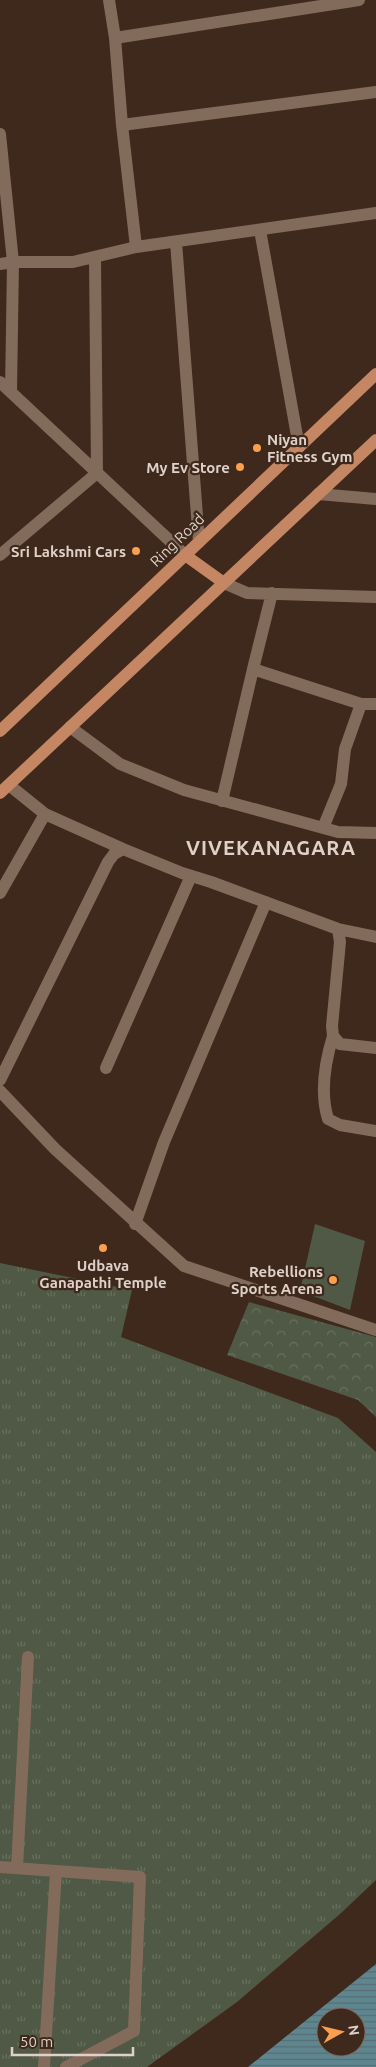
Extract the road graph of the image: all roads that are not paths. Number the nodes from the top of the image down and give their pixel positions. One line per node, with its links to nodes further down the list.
1 (109, 0): 3 (street)
2 (359, 0): 3 (street)
3 (115, 38): 5 (street)
4 (376, 92): 5 (street)
5 (122, 125): 10 (street)
6 (0, 134): 12 (street)
7 (376, 214): 8 (street)
8 (260, 230): 9 (street); 17 (street)
9 (176, 242): 10 (street); 21 (street)
10 (136, 247): 11 (street)
11 (95, 257): 12 (street); 18 (street)
12 (6, 263): 15 (street)
13 (376, 374): 17 (main road, Ring Road)
14 (0, 382): 15 (street)
15 (11, 392): 18 (street)
16 (376, 440): 19 (main road)
17 (298, 447): 21 (main road, Ring Road)
18 (97, 473): 22 (street); 23 (street)
19 (318, 494): 20 (street); 24 (main road)
20 (376, 499)
21 (199, 542): 23 (main road, Ring Road)
22 (3, 547)
23 (185, 555): 24 (main road); 31 (main road, Ring Road)
24 (224, 583): 25 (street); 30 (main road)
25 (272, 593): 26 (street); 27 (street)
26 (376, 597)
27 (253, 669): 28 (street); 33 (street)
28 (361, 704): 29 (street); 35 (street)
29 (376, 704)
30 (70, 727): 32 (main road); 33 (street)
31 (0, 731)
32 (4, 789): 34 (street)
33 (222, 800): 35 (street)
34 (45, 814): 37 (street); 39 (street)
35 (323, 828): 36 (street)
36 (376, 832)
37 (123, 849): 38 (street); 46 (street)
38 (191, 876): 40 (street); 45 (street)
39 (0, 893)
40 (266, 902): 41 (street); 49 (street)
41 (338, 928): 42 (street); 43 (street)
42 (376, 937)
43 (333, 1036): 44 (street); 48 (street)
44 (376, 1048)
45 (106, 1068)
46 (0, 1080)
47 (0, 1090): 49 (street)
48 (376, 1132)
49 (135, 1224): 50 (street)
50 (376, 1330)
51 (28, 1657): 53 (street)
52 (0, 1867): 53 (street)
53 (17, 1868): 54 (street)
54 (56, 1871): 55 (street); 56 (street)
55 (44, 2067)
56 (66, 2067)

